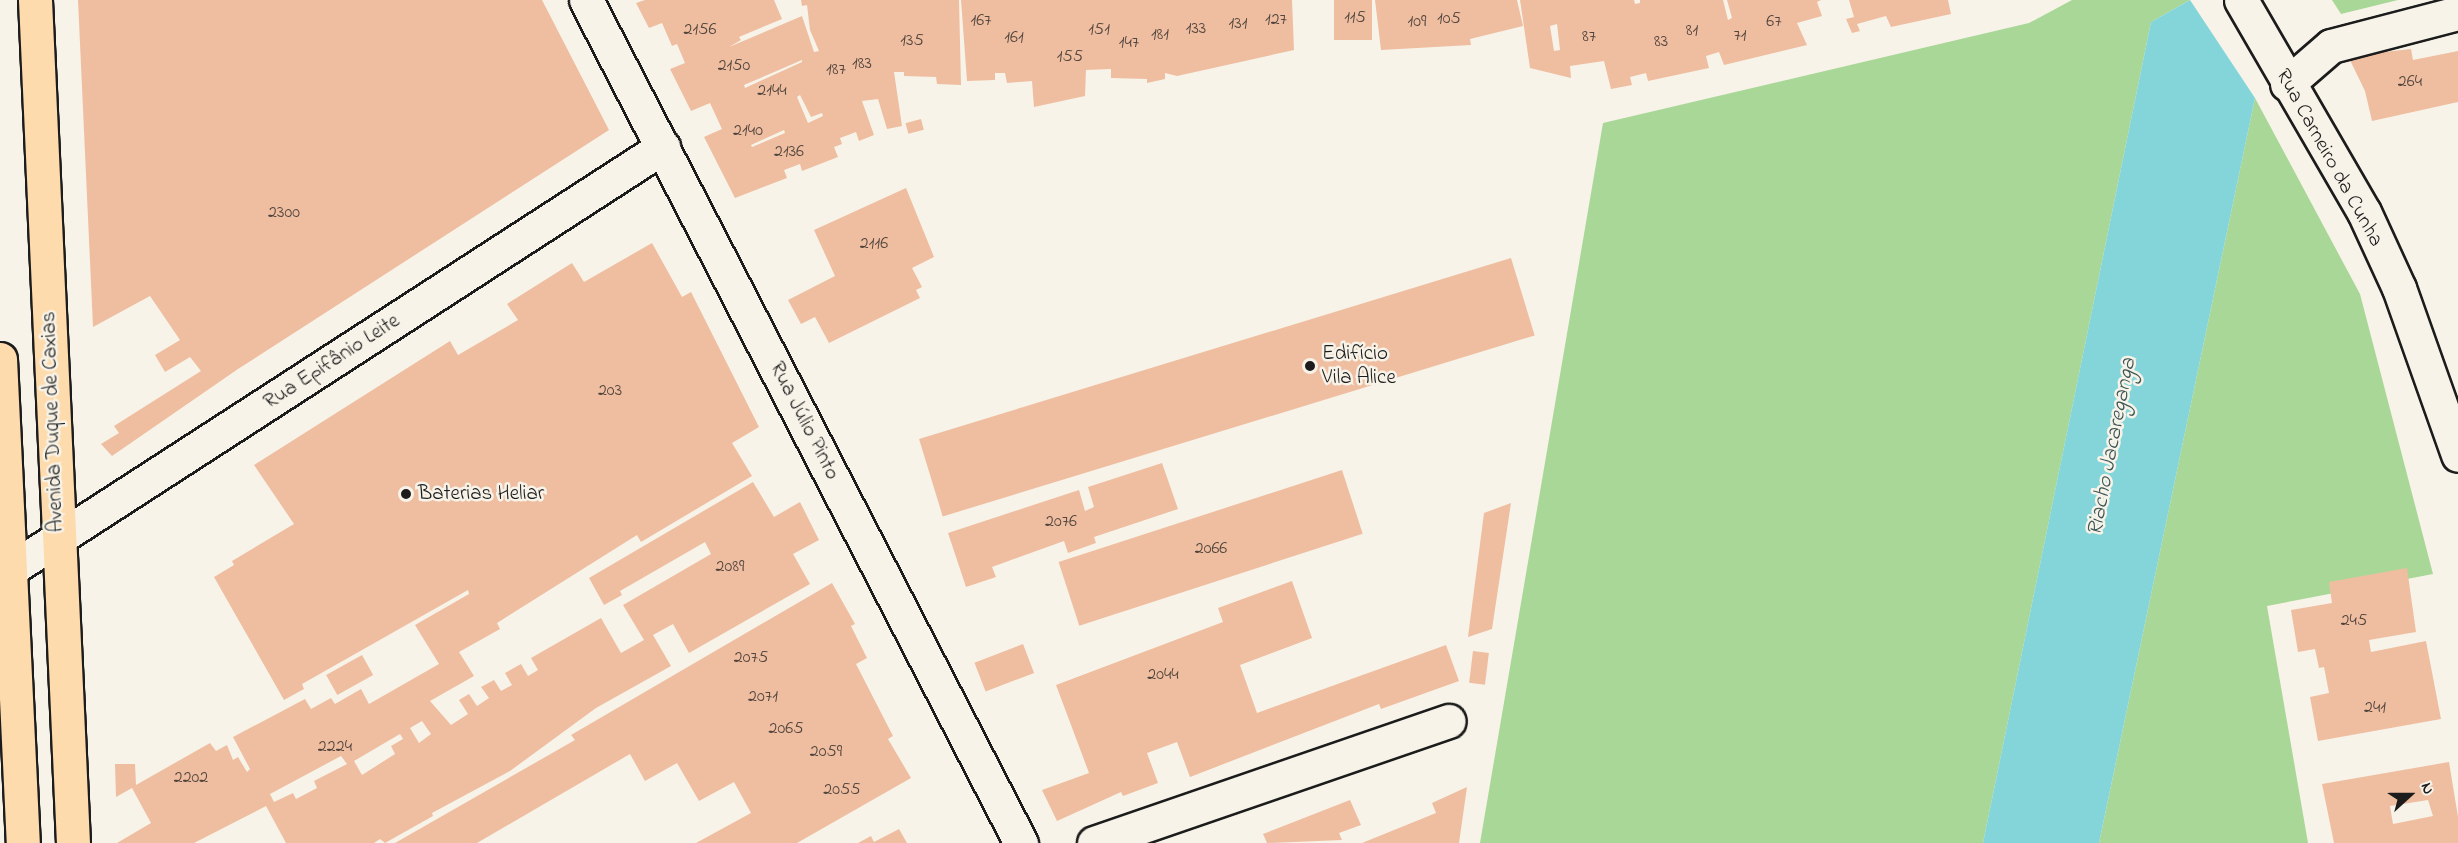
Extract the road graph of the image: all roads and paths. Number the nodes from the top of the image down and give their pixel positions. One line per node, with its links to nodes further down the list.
1 (35, 0): 9 (main road, Avenida Duque de Caxias)
2 (586, 0): 6 (street, Rua Júlio Pinto)
3 (2241, 0): 5 (street, Rua Carneiro da Cunha)
4 (2458, 13): 5 (street)
5 (2288, 84): 8 (street, Rua Carneiro da Cunha)
6 (663, 147): 9 (street, Rua Epifânio Leite); 14 (street, Rua Júlio Pinto)
7 (0, 360): 10 (main road)
8 (2458, 455)
9 (58, 540): 10 (street, Rua Epifânio Leite); 13 (main road, Avenida Duque de Caxias)
10 (6, 572): 12 (main road)
11 (1449, 721): 15 (street)
12 (23, 843)
13 (73, 843)
14 (1021, 843)
15 (1094, 843)

